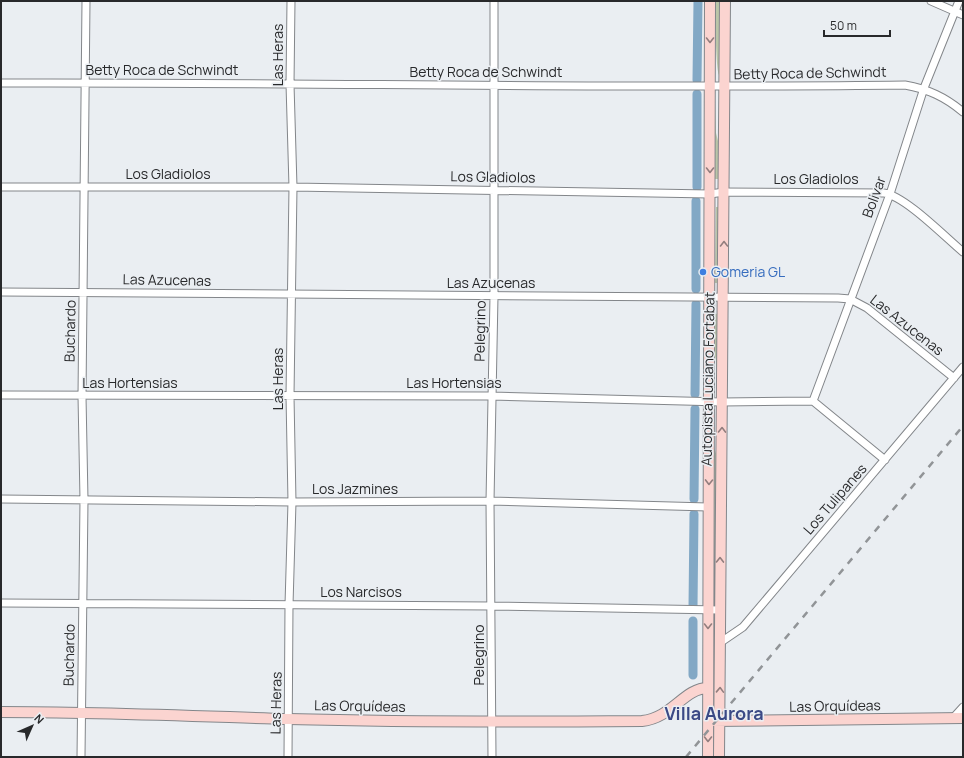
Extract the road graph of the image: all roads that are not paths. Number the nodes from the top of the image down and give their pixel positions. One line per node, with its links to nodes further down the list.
1 (86, 1): 11 (street, Buchardo)
2 (291, 1): 12 (street, Las Heras)
3 (494, 1): 13 (street, Pelegrino)
4 (710, 1): 14 (main road, Autopista Luciano Fortabat, one-way to 14)
5 (725, 1): 15 (main road, Autopista Luciano Fortabat)
6 (931, 1): 8 (street)
7 (959, 1): 8 (street, Bolivar)
8 (955, 13): 9 (street); 16 (street, Bolivar)
9 (963, 15)
10 (1, 83): 11 (street, Betty Roca de Schwindt)
11 (85, 83): 12 (street, Betty Roca de Schwindt); 18 (street, Buchardo)
12 (290, 84): 13 (street, Betty Roca de Schwindt); 20 (street, Las Heras)
13 (494, 84): 14 (street, Betty Roca de Schwindt); 21 (street, Pelegrino)
14 (710, 87): 15 (street, Betty Roca de Schwindt); 23 (main road, Autopista Luciano Fortabat, one-way to 23)
15 (724, 87): 16 (street, Betty Roca de Schwindt); 22 (main road, Autopista Luciano Fortabat)
16 (924, 88): 17 (street, Betty Roca de Schwindt); 24 (street, Bolivar)
17 (963, 112)
18 (85, 186): 19 (street, Los Gladiolos); 20 (street, Los Gladiolos); 27 (street, Buchardo)
19 (1, 187)
20 (293, 187): 21 (street, Los Gladiolos); 28 (street, Las Heras)
21 (493, 189): 23 (street, Los Gladiolos); 29 (street, Pelegrino)
22 (724, 192): 23 (street, Los Gladiolos); 24 (street, Los Gladiolos); 31 (main road, Autopista Luciano Fortabat, one-way to 22)
23 (710, 194): 30 (main road, Autopista Luciano Fortabat)
24 (890, 194): 25 (street); 32 (street, Bolivar)
25 (963, 252)
26 (1, 292): 27 (street, Las Azucenas)
27 (84, 292): 28 (street, Las Azucenas); 36 (street, Buchardo)
28 (292, 294): 29 (street, Las Azucenas); 37 (street, Las Heras)
29 (494, 296): 30 (street, Las Azucenas); 38 (street, Pelegrino)
30 (709, 296): 31 (street, Las Azucenas); 40 (main road, Autopista Luciano Fortabat)
31 (724, 296): 32 (street, Las Azucenas); 41 (main road, Autopista Luciano Fortabat)
32 (850, 299): 34 (street, Las Azucenas); 39 (street, Bolivar)
33 (963, 367): 34 (street, Los Tulipanes)
34 (954, 378): 42 (street, Los Tulipanes)
35 (1, 395): 36 (street, Las Hortensias)
36 (82, 396): 37 (street, Las Hortensias); 44 (street, Buchardo)
37 (290, 396): 38 (street, Las Hortensias); 46 (street, Las Heras)
38 (492, 396): 40 (street, Las Hortensias); 45 (street, Pelegrino)
39 (813, 401): 41 (street, Las Hortensias); 42 (street)
40 (709, 402): 41 (street, Las Hortensias); 47 (main road, Autopista Luciano Fortabat, one-way to 47)
41 (722, 402): 53 (main road, Autopista Luciano Fortabat, one-way to 41)
42 (885, 460): 54 (street, Los Tulipanes)
43 (1, 499): 44 (street, Los Jazmines)
44 (84, 500): 46 (street, Los Jazmines); 49 (street, Buchardo)
45 (490, 501): 46 (street, Los Jazmines); 47 (street, Los Jazmines); 51 (street, Pelegrino)
46 (292, 502): 50 (street, Las Heras)
47 (708, 507): 52 (main road, Autopista Luciano Fortabat)
48 (1, 603): 49 (street, Los Narcisos)
49 (83, 603): 50 (street, Los Narcisos); 58 (street, Buchardo)
50 (289, 605): 51 (street, Los Narcisos); 60 (street, Las Heras)
51 (492, 606): 52 (street, Los Narcisos); 63 (street, Pelegrino)
52 (707, 610): 53 (street, Los Narcisos); 55 (main road, Autopista Luciano Fortabat, one-way to 55)
53 (720, 610): 54 (main road, Autopista Luciano Fortabat)
54 (721, 642): 62 (main road, Autopista Luciano Fortabat, one-way to 54)
55 (708, 688): 61 (main road, Autopista Luciano Fortabat); 63 (main road, Las Orquídeas)
56 (963, 707): 59 (street)
57 (1, 712): 58 (main road, Las Orquídeas)
58 (81, 712): 60 (main road, Las Orquídeas); 64 (street, Buchardo)
59 (958, 718): 62 (main road, Las Orquídeas)
60 (289, 719): 63 (main road, Las Orquídeas); 65 (street, Las Heras)
61 (708, 721): 62 (main road, Las Orquídeas); 67 (main road, Autopista Luciano Fortabat, one-way to 67)
62 (719, 721): 68 (main road, Autopista Luciano Fortabat)
63 (492, 722): 66 (street, Pelegrino)
64 (81, 757)
65 (288, 757)
66 (492, 757)
67 (708, 757)
68 (719, 757)

